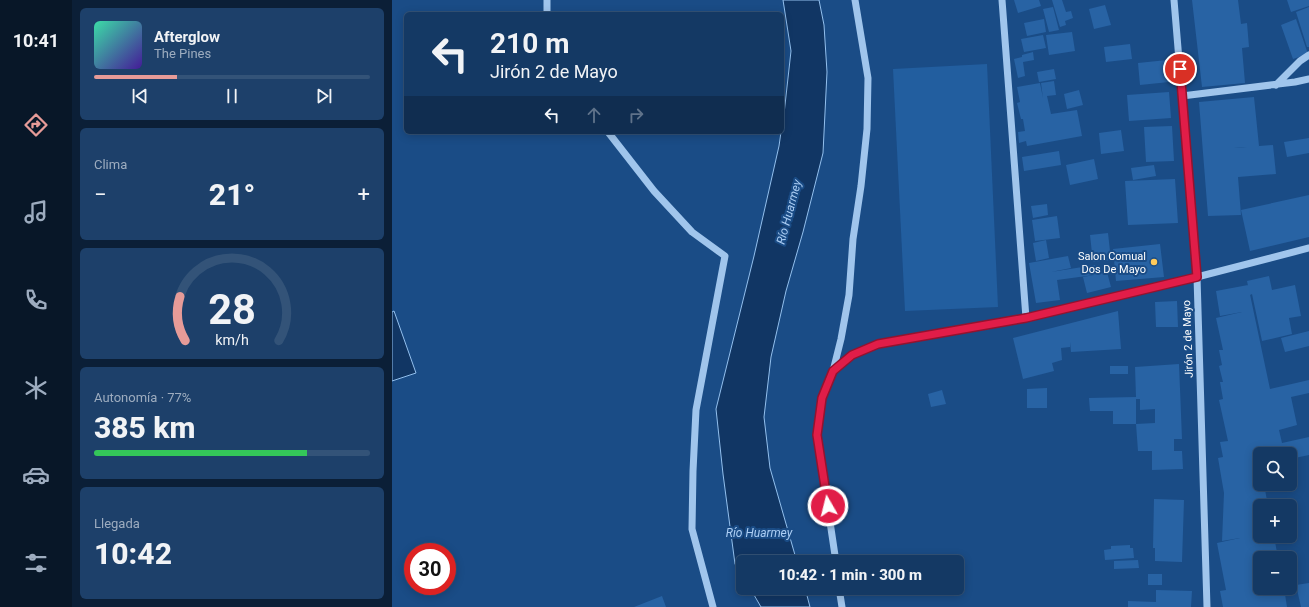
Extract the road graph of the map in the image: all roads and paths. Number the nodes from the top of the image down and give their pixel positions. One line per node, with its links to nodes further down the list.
1 (547, 0): 5 (street)
2 (855, 0): 14 (street)
3 (1002, 0): 13 (street)
4 (1174, 0): 9 (street, Jirón 2 de Mayo)
5 (547, 12)
6 (1309, 55): 8 (street)
7 (1309, 79): 8 (street)
8 (1276, 85): 9 (street)
9 (1182, 96): 12 (street, Jirón 2 de Mayo)
10 (610, 134): 17 (street)
11 (1309, 248): 12 (street)
12 (1197, 277): 13 (street); 19 (street, Jirón 2 de Mayo)
13 (1026, 318): 14 (street)
14 (833, 371): 15 (street)
15 (835, 555)
16 (840, 595): 18 (street)
17 (713, 607)
18 (842, 607)
19 (1207, 607)

